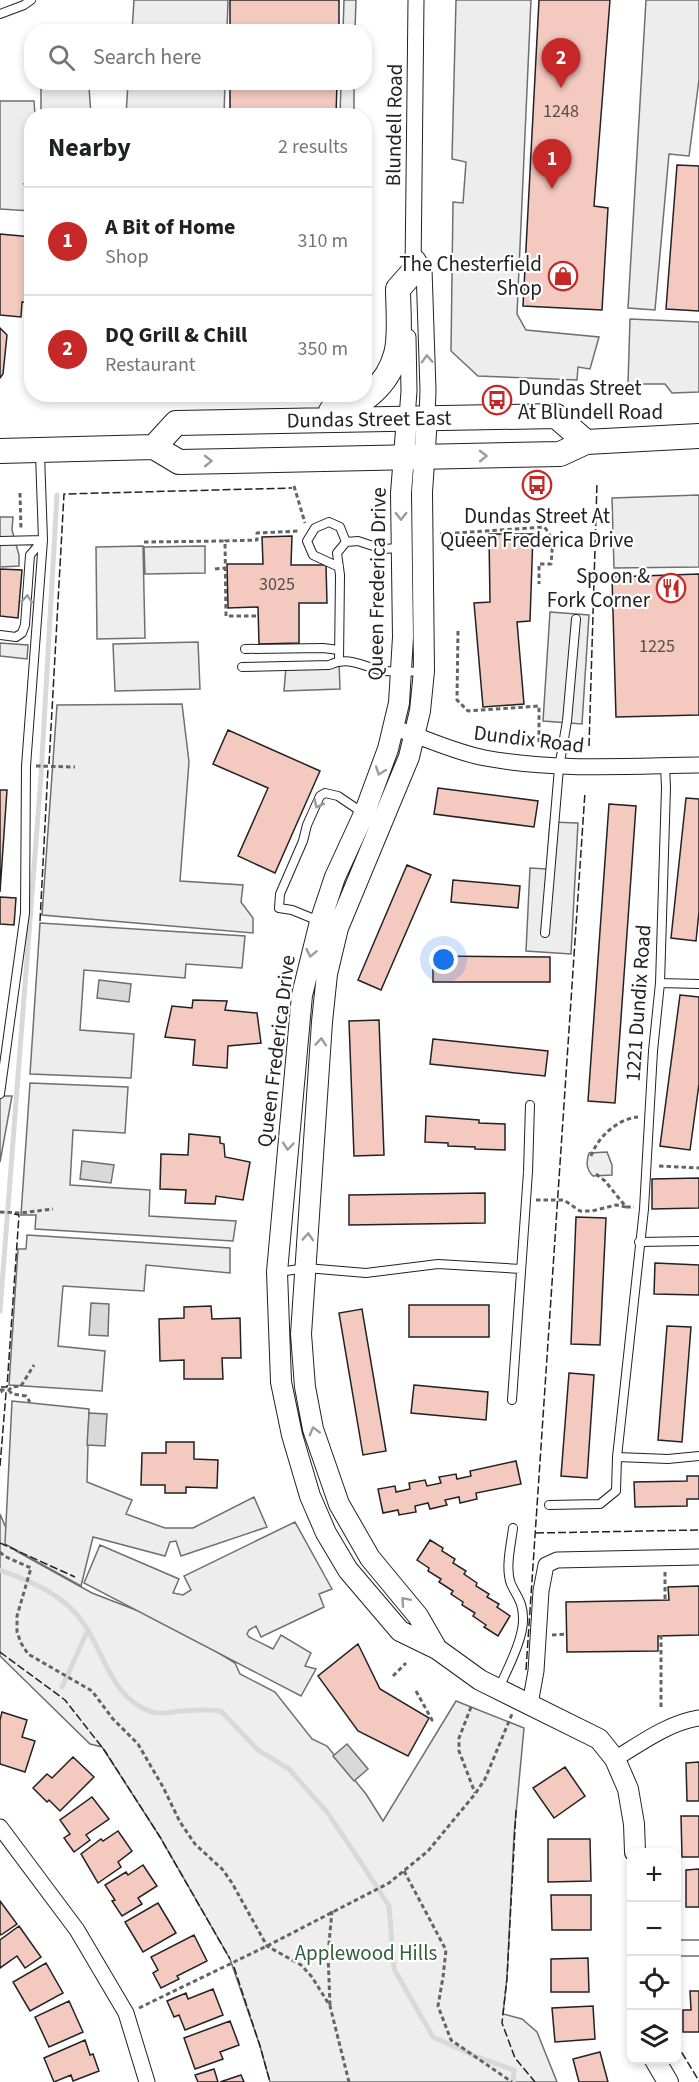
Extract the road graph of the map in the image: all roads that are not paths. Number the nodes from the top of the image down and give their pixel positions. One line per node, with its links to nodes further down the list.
1 (31, 0): 3 (lane)
2 (416, 0): 4 (street, Blundell Road)
3 (0, 14)
4 (413, 261): 5 (main road); 7 (street, Blundell Road); 7 (street, Blundell Road, one-way to 4)
5 (372, 392)
6 (361, 402): 8 (main road)
7 (417, 418): 8 (main road, Dundas Street East); 10 (main road, Dundas Street East); 14 (street, Queen Frederica Drive)
8 (290, 420): 11 (main road, Dundas Street East)
9 (699, 436): 10 (main road, Dundas Street East)
10 (586, 442): 14 (main road, Dundas Street East, one-way to 10)
11 (154, 447): 12 (main road); 14 (main road, Dundas Street East, one-way to 14)
12 (40, 449): 13 (main road); 15 (lane)
13 (0, 450)
14 (414, 457): 18 (street, Queen Frederica Drive, one-way to 18); 27 (street, Queen Frederica Drive)
15 (43, 540): 16 (lane); 21 (lane, one-way to 15); 38 (lane)
16 (0, 541)
17 (346, 542): 18 (lane); 19 (lane); 19 (lane)
18 (402, 548): 26 (street, Queen Frederica Drive)
19 (339, 567): 23 (lane)
20 (576, 619): 32 (lane)
21 (0, 635)
22 (245, 649): 23 (lane)
23 (339, 650): 24 (lane)
24 (339, 661): 25 (lane); 26 (lane)
25 (242, 667)
26 (402, 672): 27 (lane); 28 (street, Queen Frederica Drive)
27 (424, 672): 29 (street, Queen Frederica Drive)
28 (394, 728): 29 (street, Dundix Road); 33 (street, Queen Frederica Drive, one-way to 33)
29 (416, 735): 32 (street, Dundix Road); 34 (street, Queen Frederica Drive)
30 (665, 765): 31 (street, Dundix Road); 32 (street, Dundix Road); 36 (lane, 1221 Dundix Road)
31 (699, 765)
32 (559, 768): 35 (lane)
33 (364, 814): 34 (street, Queen Frederica Drive); 34 (lane, one-way to 34)
34 (329, 925): 42 (street, Queen Frederica Drive, one-way to 34); 44 (street, Queen Frederica Drive, one-way to 44)
35 (545, 933)
36 (660, 983): 37 (lane); 41 (lane, 1221 Dundix Road)
37 (699, 984)
38 (0, 1094)
39 (530, 1105): 43 (lane)
40 (699, 1240): 41 (lane)
41 (639, 1242): 47 (lane, 1221 Dundix Road)
42 (306, 1268): 43 (lane); 44 (lane); 51 (street, Queen Frederica Drive, one-way to 42)
43 (521, 1269): 45 (lane)
44 (277, 1272): 51 (street, Queen Frederica Drive)
45 (512, 1400)
46 (699, 1456): 47 (lane)
47 (617, 1457): 48 (lane, 1221 Dundix Road)
48 (549, 1505)
49 (513, 1528): 52 (lane)
50 (699, 1557): 53 (street)
51 (437, 1649): 52 (street, Queen Frederica Drive)
52 (498, 1689): 53 (street, Queen Frederica Drive)
53 (524, 1701): 55 (street, Queen Frederica Drive)
54 (699, 1718): 55 (street)
55 (615, 1759): 57 (street, Queen Frederica Drive)
56 (0, 1827): 61 (street)
57 (635, 1848)
58 (681, 1948): 59 (street)
59 (699, 1948)
60 (657, 2064): 62 (street)
61 (147, 2082)
62 (668, 2082)

